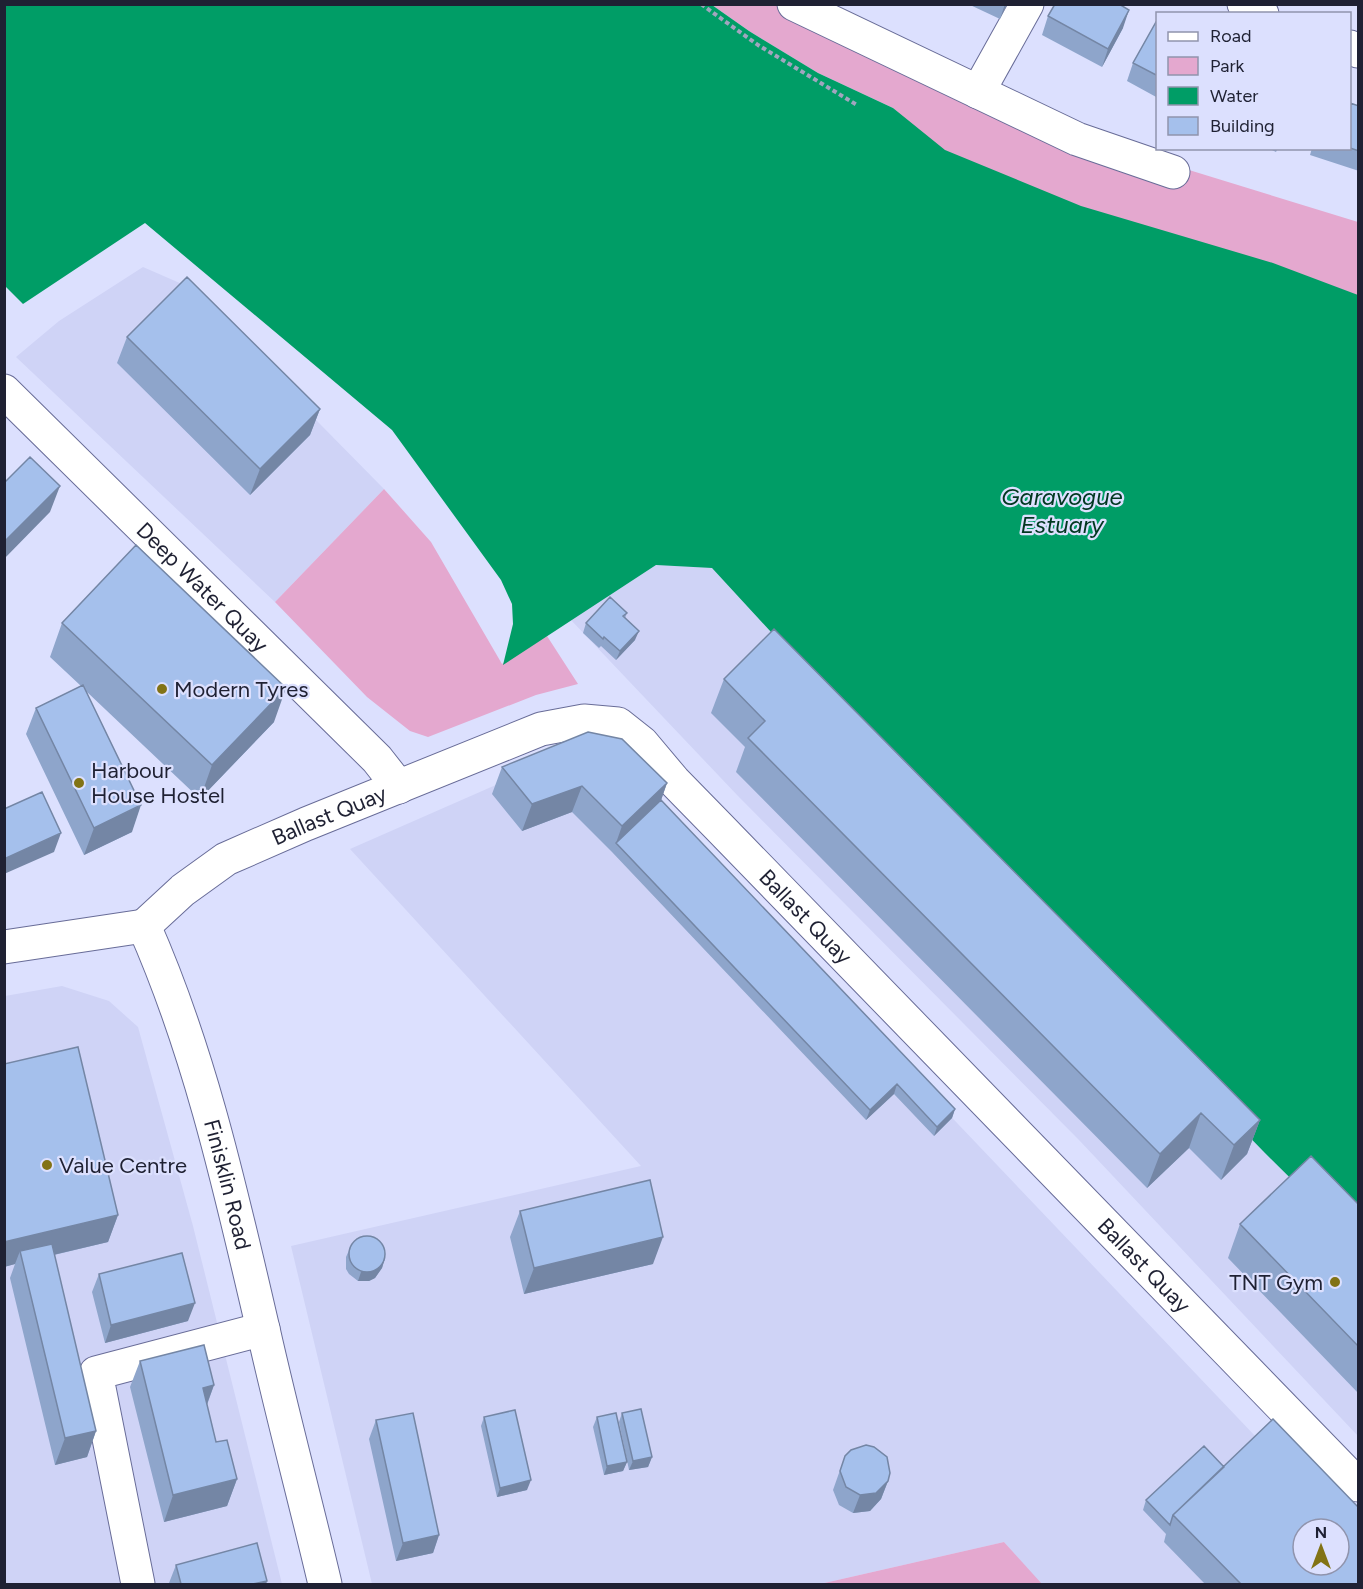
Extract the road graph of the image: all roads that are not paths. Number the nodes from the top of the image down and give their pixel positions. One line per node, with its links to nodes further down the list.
1 (794, 4): 5 (street)
2 (1027, 4): 5 (street)
3 (1244, 4): 4 (street)
4 (1258, 12)
5 (978, 92): 6 (street)
6 (1173, 172)
7 (4, 391): 8 (street, Deep Water Quay)
8 (399, 787): 9 (street, Ballast Quay); 12 (street, Ballast Quay)
9 (144, 926): 10 (street); 11 (street, Finisklin Road)
10 (4, 948)
11 (263, 1329): 13 (street); 14 (street, Finisklin Road)
12 (1359, 1485)
13 (138, 1584)
14 (325, 1584)

